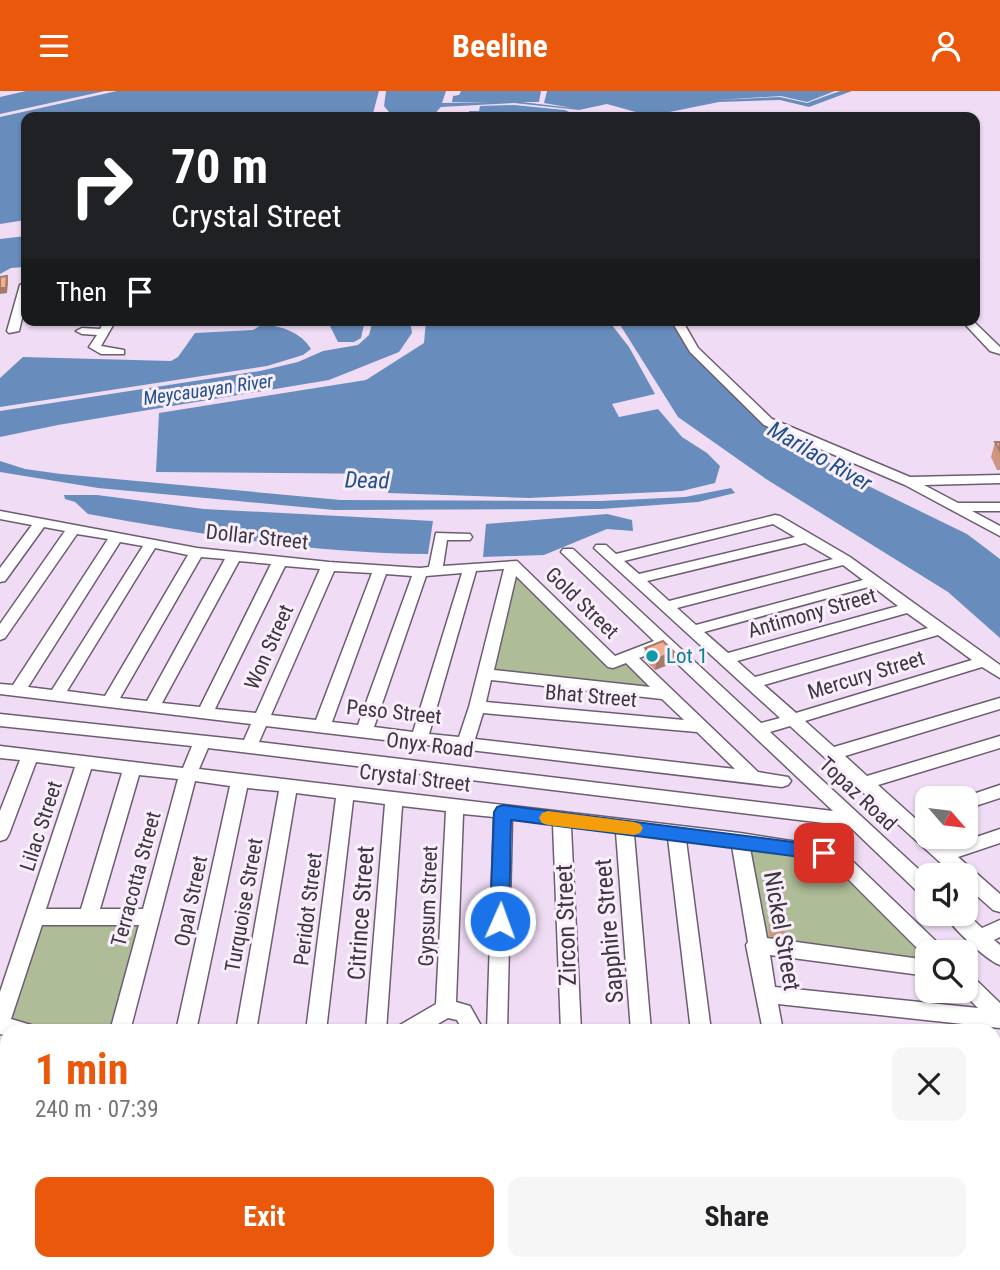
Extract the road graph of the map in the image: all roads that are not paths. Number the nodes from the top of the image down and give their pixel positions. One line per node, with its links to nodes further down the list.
1 (21, 285): 2 (street)
2 (11, 286)
3 (21, 303): 7 (street)
4 (108, 326): 9 (street)
5 (680, 326): 13 (street)
6 (972, 326): 10 (street)
7 (13, 331)
8 (82, 331): 9 (street)
9 (104, 332): 11 (street)
10 (1000, 351)
11 (120, 352)
12 (1000, 479): 13 (street)
13 (910, 481): 14 (street)
14 (958, 507): 15 (street); 19 (street)
15 (1000, 507)
16 (0, 515): 17 (street, Dollar Street)
17 (40, 523): 18 (street, Dollar Street); 36 (street)
18 (74, 529): 21 (street, Dollar Street); 43 (street)
19 (1000, 532)
20 (465, 537): 35 (street)
21 (116, 538): 23 (street, Dollar Street); 51 (street)
22 (807, 538): 28 (street); 29 (street); 37 (street)
23 (151, 544): 25 (street, Dollar Street); 53 (street)
24 (601, 548): 28 (street)
25 (197, 552): 27 (street, Dollar Street); 54 (street)
26 (568, 552): 44 (street, Gold Street)
27 (234, 556): 30 (street, Dollar Street); 57 (street)
28 (613, 559): 37 (street)
29 (845, 560): 38 (street); 39 (street)
30 (280, 561): 32 (street, Dollar Street); 58 (street)
31 (512, 564): 33 (street, Dollar Street); 45 (street, Gold Street); 48 (street)
32 (329, 566): 34 (street, Dollar Street); 61 (street, Won Street)
33 (470, 569): 35 (street, Dollar Street); 66 (street)
34 (380, 570): 35 (street, Dollar Street); 62 (street)
35 (428, 572): 65 (street)
36 (0, 578)
37 (638, 579): 39 (street)
38 (874, 581): 40 (street); 42 (street)
39 (667, 605): 42 (street)
40 (910, 607): 41 (street); 46 (street, Antimony Street)
41 (942, 629): 47 (street); 50 (street)
42 (694, 630): 46 (street)
43 (0, 635)
44 (663, 643): 45 (street, Gold Street); 64 (street, Gold Street)
45 (629, 657): 52 (street)
46 (726, 659): 50 (street)
47 (986, 661): 49 (street); 59 (street, Mercury Street)
48 (485, 674): 52 (street); 56 (street)
49 (1000, 674)
50 (754, 683): 59 (street)
51 (8, 690): 53 (street, Peso Street)
52 (668, 694): 63 (street)
53 (56, 696): 54 (street, Peso Street)
54 (109, 702): 57 (street, Peso Street)
55 (1000, 703): 72 (street)
56 (477, 706): 63 (street, Bhat Street); 69 (street)
57 (151, 708): 58 (street, Peso Street)
58 (205, 713): 61 (street, Peso Street)
59 (793, 719): 64 (street, Mercury Street); 72 (street)
60 (0, 720): 67 (street, Onyx Road)
61 (262, 720): 62 (street, Peso Street); 70 (street, Won Street)
62 (322, 726): 65 (street, Peso Street)
63 (702, 727): 77 (street)
64 (758, 730): 89 (street, Topaz Road)
65 (364, 731): 66 (street, Peso Street)
66 (420, 737): 69 (street, Peso Street)
67 (202, 741): 70 (street, Onyx Road); 76 (street, Terracotta Street)
68 (1000, 741): 80 (street)
69 (465, 743): 77 (street, Peso Street)
70 (249, 747): 89 (street, Onyx Road)
71 (0, 752): 73 (street, Crystal Street)
72 (832, 754): 80 (street)
73 (30, 755): 74 (street, Crystal Street); 94 (street)
74 (85, 762): 75 (street, Crystal Street); 100 (street, Lilac Street)
75 (132, 768): 76 (street, Crystal Street); 101 (street)
76 (188, 775): 78 (street, Crystal Street); 102 (street, Terracotta Street)
77 (752, 776): 79 (street, Peso Street)
78 (240, 781): 81 (street, Crystal Street); 116 (street, Opal Street)
79 (782, 781)
80 (865, 783): 91 (street)
81 (288, 787): 83 (street, Crystal Street); 117 (street, Turquoise Street)
82 (1000, 791): 85 (street)
83 (345, 793): 84 (street, Crystal Street); 118 (street, Peridot Street)
84 (394, 799): 86 (street, Crystal Street); 119 (street, Citrince Street)
85 (978, 799)
86 (455, 806): 87 (street, Crystal Street); 112 (street, Gypsum Street)
87 (503, 812): 88 (street, Crystal Street); 122 (street)
88 (562, 820): 92 (street, Crystal Street); 123 (street, Zircon Street)
89 (853, 820): 98 (street, Topaz Road)
90 (915, 820): 91 (street)
91 (909, 822): 97 (street)
92 (625, 827): 93 (street, Crystal Street); 124 (street, Sapphire Street)
93 (676, 833): 96 (street, Crystal Street); 125 (street)
94 (0, 834)
95 (1000, 836): 97 (street)
96 (740, 841): 106 (street, Crystal Street); 107 (street, Nickel Street)
97 (945, 854): 99 (street)
98 (915, 878)
99 (997, 899)
100 (36, 917): 101 (street); 114 (street, Lilac Street)
101 (88, 917): 102 (street)
102 (150, 917): 115 (street, Terracotta Street)
103 (967, 926): 105 (street)
104 (1000, 927): 105 (street)
105 (979, 938): 108 (street)
106 (922, 940)
107 (756, 946): 109 (street); 110 (street, Nickel Street)
108 (1000, 957)
109 (915, 966)
110 (766, 994): 113 (street); 126 (street, Nickel Street)
111 (978, 995): 113 (street)
112 (446, 1009): 120 (street); 121 (street)
113 (1000, 1018)
114 (0, 1024)
115 (122, 1024)
116 (188, 1024)
117 (247, 1024)
118 (317, 1024)
119 (377, 1024)
120 (419, 1024)
121 (470, 1024)
122 (496, 1024)
123 (571, 1024)
124 (641, 1024)
125 (700, 1024)
126 (772, 1024)

